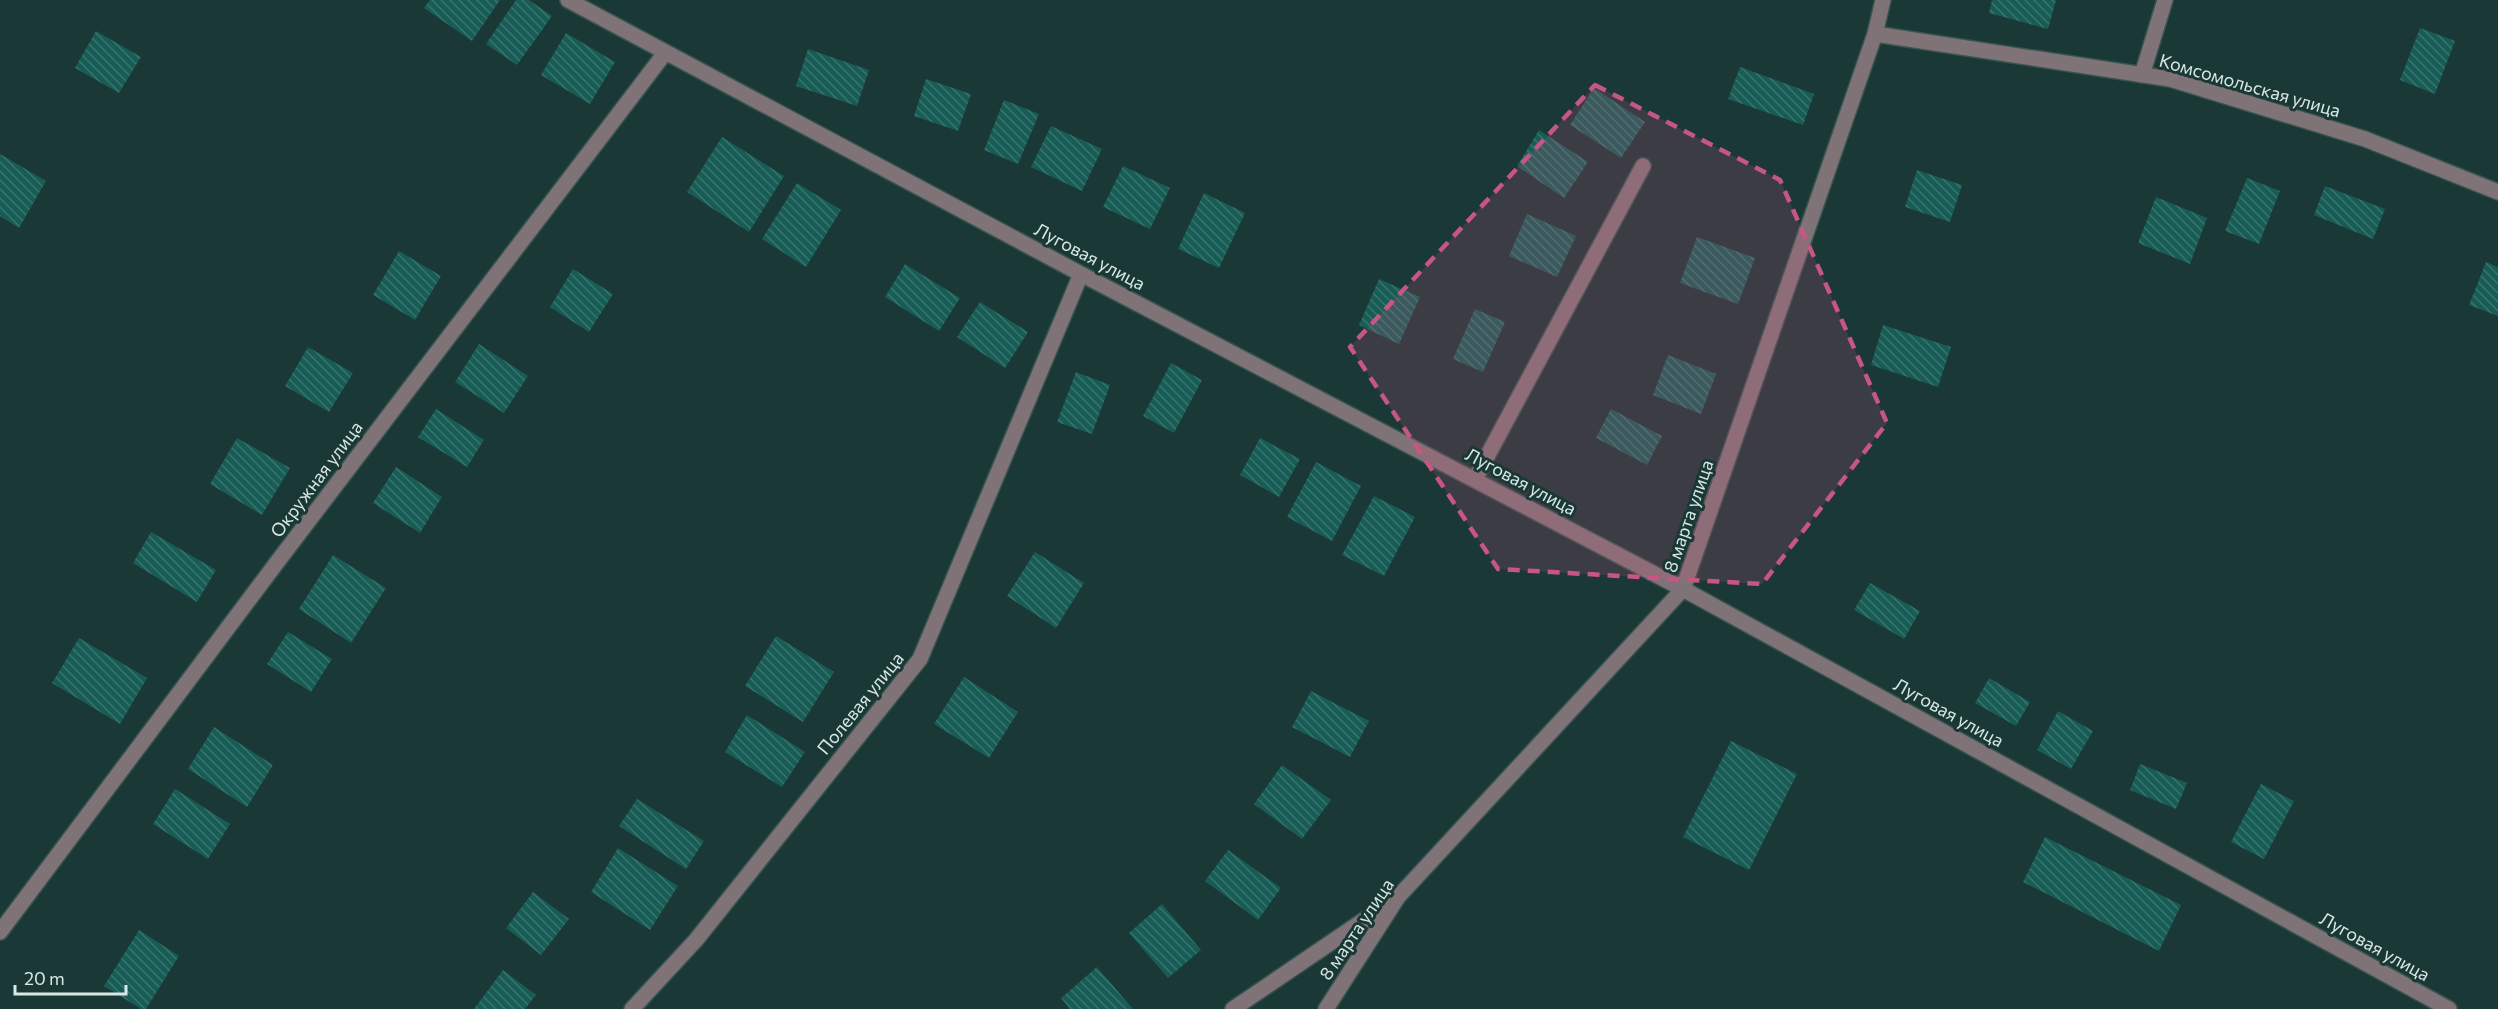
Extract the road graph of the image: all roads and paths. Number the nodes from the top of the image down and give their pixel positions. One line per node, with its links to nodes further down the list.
1 (568, 0): 5 (street, Луговая улица)
2 (1883, 0): 4 (street, 8 марта улица)
3 (2165, 0): 6 (street)
4 (1875, 34): 6 (street, Комсомольская улица); 11 (street, 8 марта улица)
5 (665, 53): 9 (street, Луговая улица); 13 (street, Окружная улица)
6 (2142, 75): 8 (street, Комсомольская улица)
7 (1643, 166): 10 (street)
8 (2498, 192)
9 (1081, 274): 10 (street, Луговая улица); 14 (street, Полевая улица)
10 (1475, 479): 11 (street, Луговая улица)
11 (1683, 589): 12 (street, 8 марта улица); 17 (street, Луговая улица)
12 (1398, 897): 15 (street, 8 марта улица); 16 (street, 8 марта улица)
13 (0, 932)
14 (632, 1009)
15 (1233, 1009)
16 (1326, 1009)
17 (2449, 1009)

